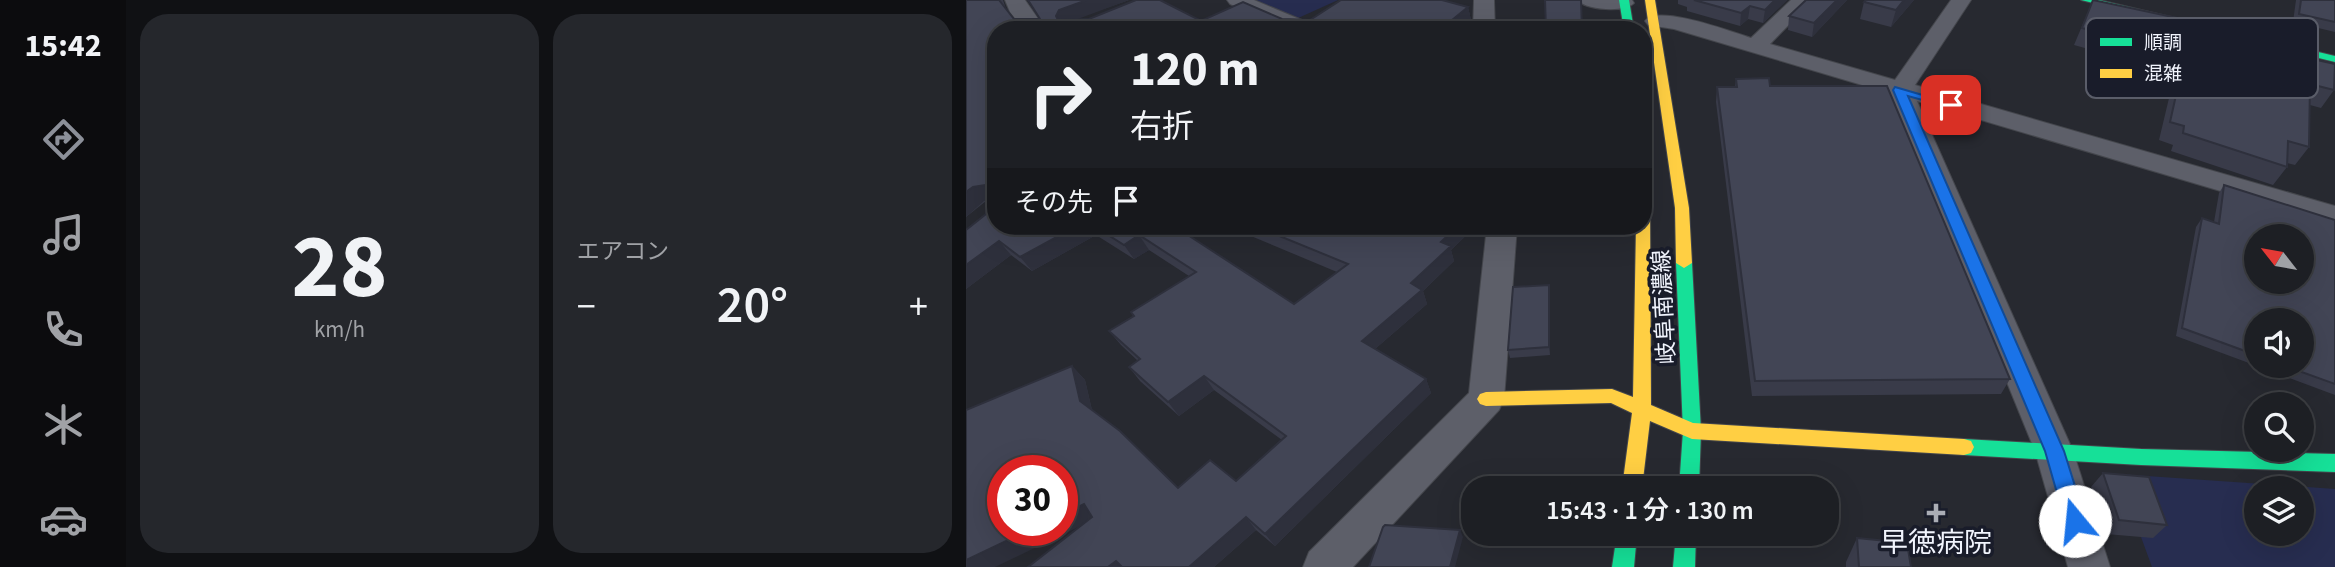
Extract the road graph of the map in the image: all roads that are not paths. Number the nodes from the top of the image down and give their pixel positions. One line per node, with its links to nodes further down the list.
1 (1015, 0): 11 (street)
2 (1237, 0): 12 (street)
3 (1483, 0): 13 (street)
4 (1587, 0): 8 (street)
5 (1803, 0): 15 (street)
6 (1961, 0): 16 (street)
7 (2086, 0): 10 (main road)
8 (1624, 1): 14 (main road)
9 (1653, 11): 15 (street); 22 (main road, 岐阜南濃線)
10 (2162, 18)
11 (1030, 21)
12 (1292, 21)
13 (1483, 21)
14 (1627, 21)
15 (1755, 46): 16 (street)
16 (1899, 90): 17 (street); 23 (street)
17 (2335, 216)
18 (1501, 235): 20 (street)
19 (1643, 235): 21 (main road, 岐阜南濃線)
20 (1486, 399): 21 (main road); 29 (street)
21 (1642, 407): 22 (main road); 25 (main road, 岐阜南濃線)
22 (1692, 431): 23 (main road); 26 (main road, 岐阜南濃線)
23 (2054, 451): 24 (main road); 32 (street)
24 (2335, 463)
25 (1633, 476)
26 (1690, 476)
27 (1626, 546): 30 (main road)
28 (1685, 546): 31 (main road)
29 (1324, 567)
30 (1623, 567)
31 (1684, 567)
32 (2090, 567)

